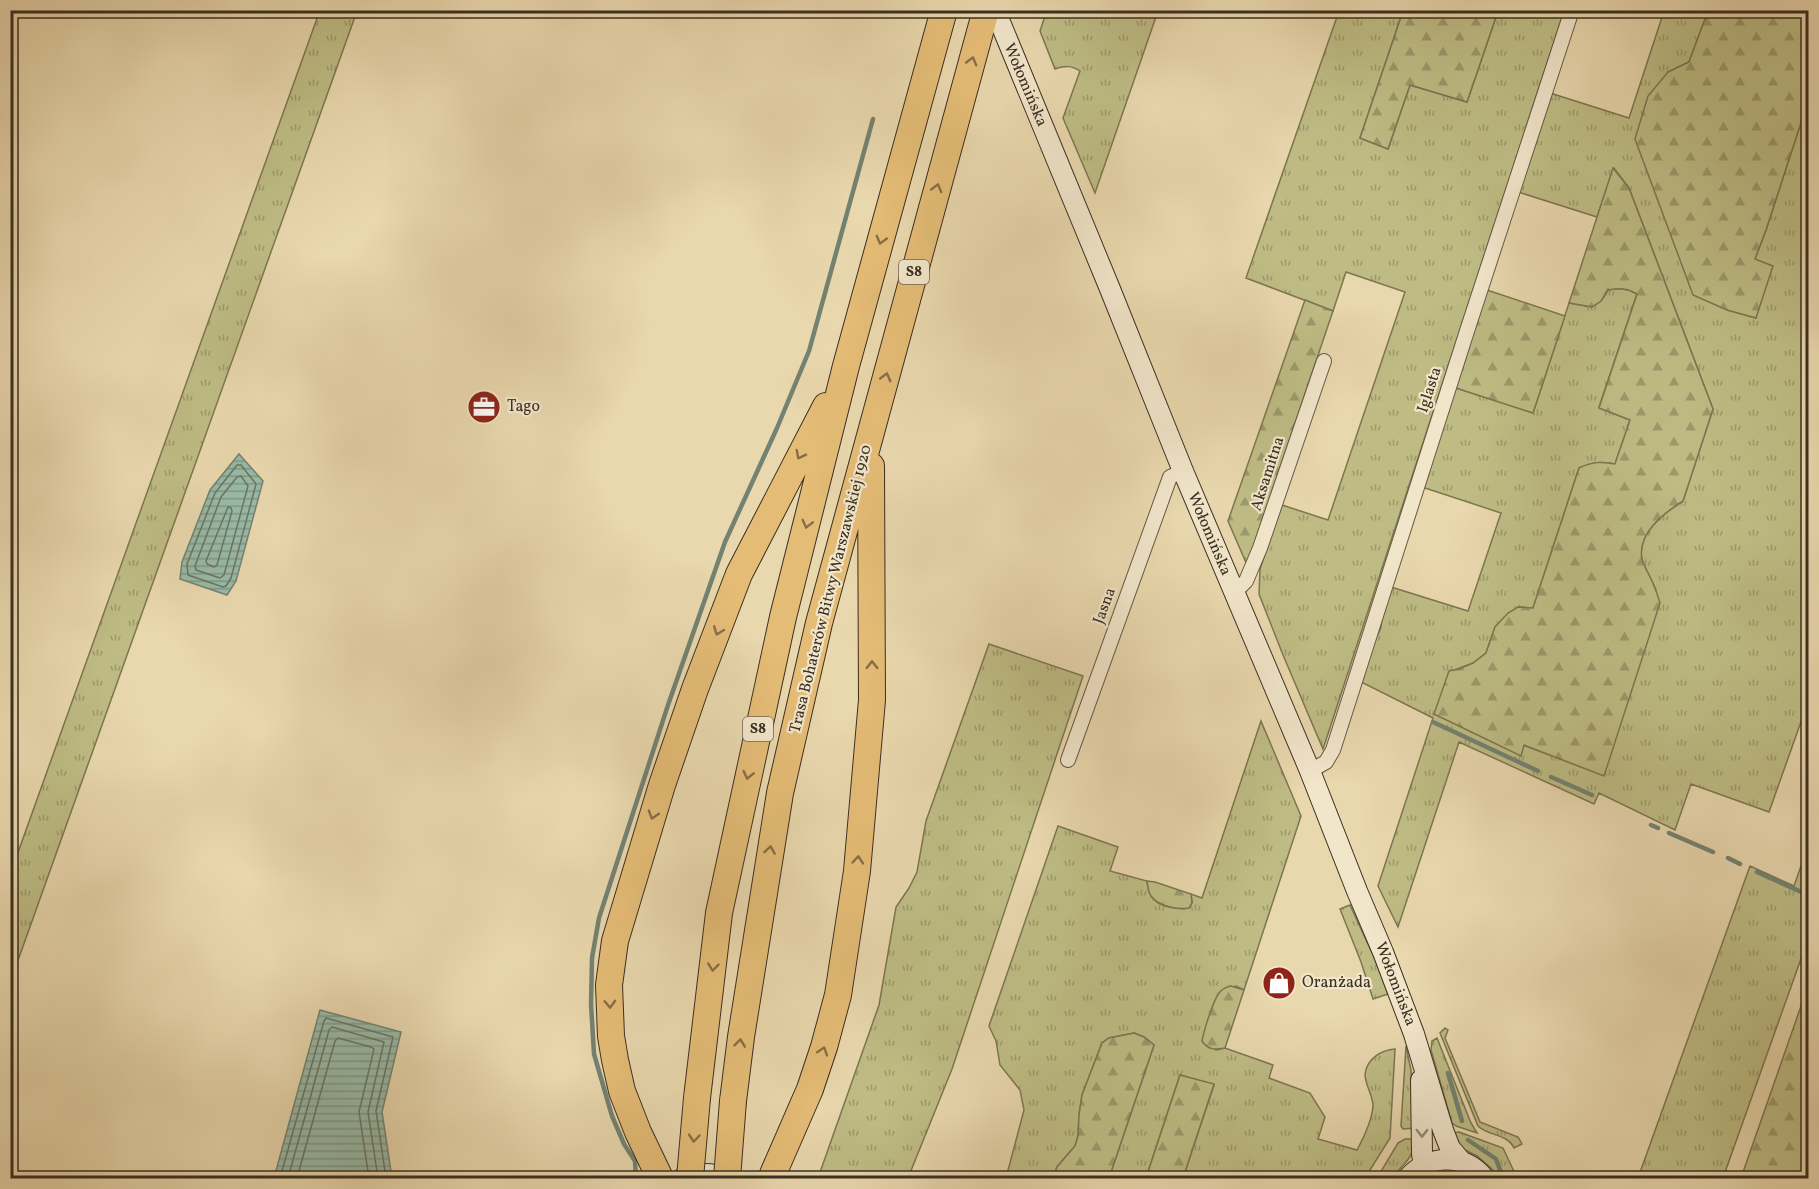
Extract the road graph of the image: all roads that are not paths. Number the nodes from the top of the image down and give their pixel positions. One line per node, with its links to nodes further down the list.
1 (944, 10): 6 (highway, S8, one-way to 6)
2 (986, 10): 7 (highway, Trasa Bohaterów Bitwy Warszawskiej 1920 / S8, one-way to 2)
3 (994, 10): 8 (main road, Wołomińska)
4 (1572, 10): 11 (street, Iglasta)
5 (1324, 361): 9 (street, Aksamitna)
6 (846, 366): 16 (highway, one-way to 16); 18 (highway, S8, one-way to 18, bridge)
7 (871, 433): 13 (highway, one-way to 7); 19 (highway, Trasa Bohaterów Bitwy Warszawskiej 1920 / S8, one-way to 7, bridge)
8 (1183, 471): 9 (main road, Wołomińska); 10 (street, Jasna)
9 (1234, 593): 11 (main road, Wołomińska)
10 (1068, 760)
11 (1310, 771): 12 (main road, Wołomińska)
12 (1421, 1059): 14 (main road, Wołomińska); 15 (main road, Wołomińska, one-way to 15)
13 (802, 1106): 20 (highway); 21 (highway)
14 (1461, 1161): 15 (main road); 23 (main road, Wołomińska)
15 (1424, 1164): 22 (main road)
16 (660, 1179)
17 (683, 1179): 19 (main road)
18 (690, 1179)
19 (728, 1179)
20 (755, 1179)
21 (773, 1179)
22 (1408, 1179)
23 (1484, 1179)

